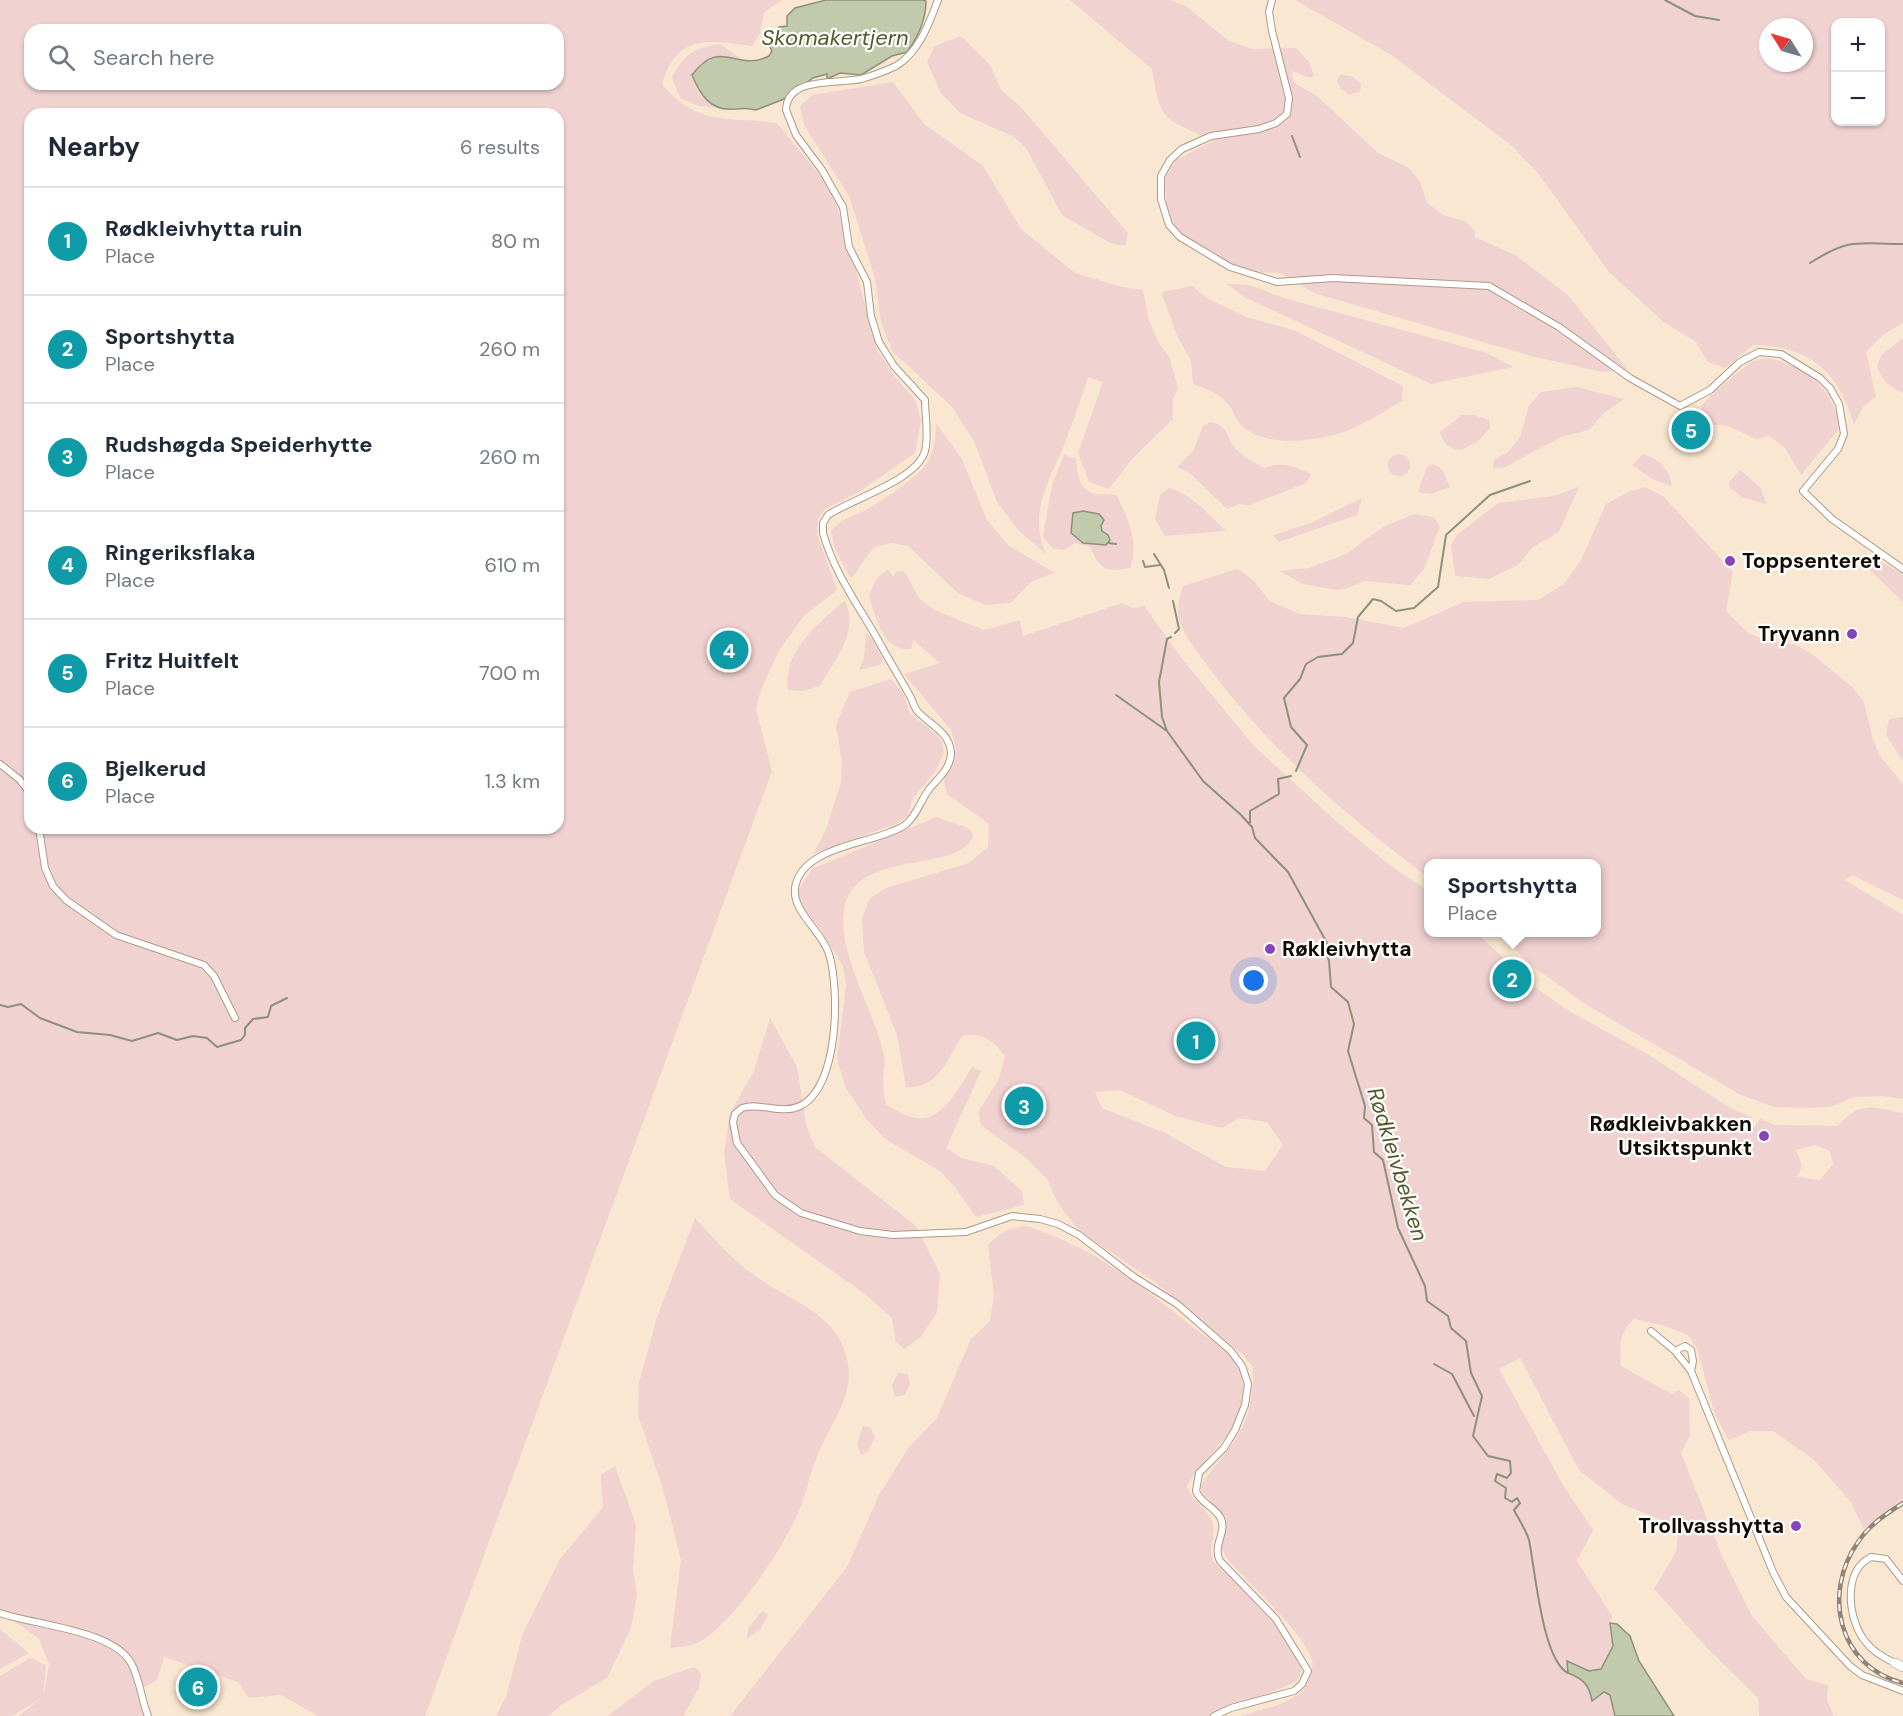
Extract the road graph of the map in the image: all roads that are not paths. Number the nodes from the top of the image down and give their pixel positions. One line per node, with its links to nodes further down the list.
1 (938, 0): 16 (street)
2 (1272, 0): 3 (street)
3 (1903, 569)
4 (0, 764): 5 (street)
5 (24, 785)
6 (40, 834): 7 (street)
7 (235, 1018)
8 (1651, 1331): 9 (street)
9 (1675, 1351): 10 (street); 10 (street)
10 (1691, 1371): 14 (street)
11 (1903, 1581): 13 (street)
12 (0, 1613): 15 (street)
13 (1899, 1665)
14 (1903, 1691)
15 (148, 1716)
16 (1214, 1716)

